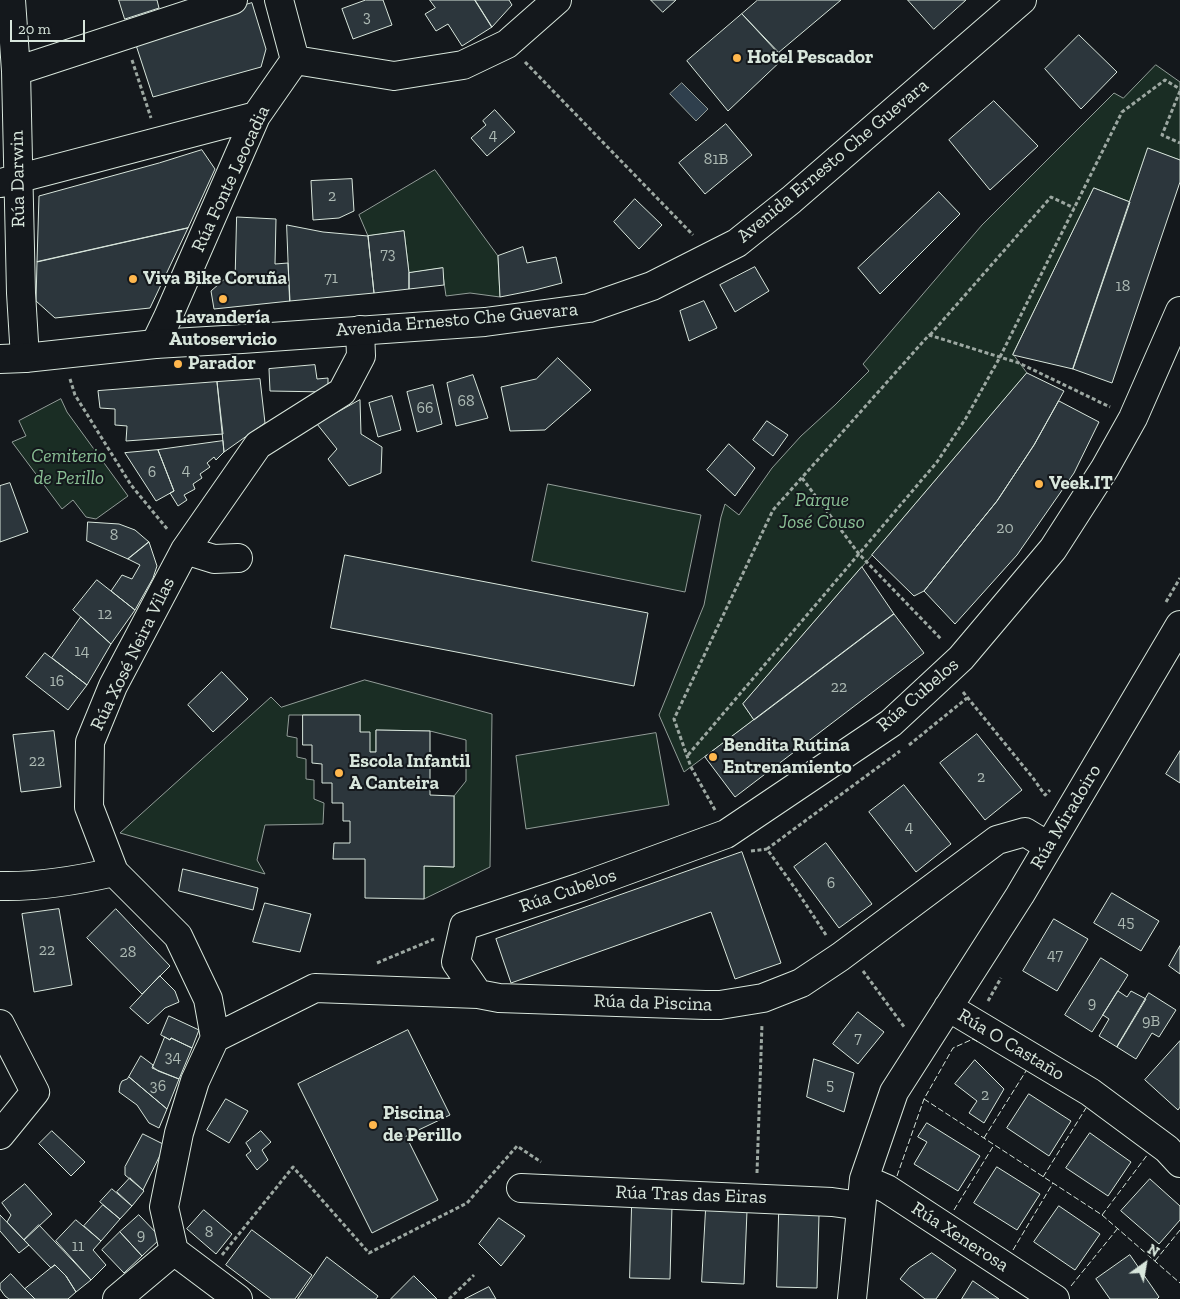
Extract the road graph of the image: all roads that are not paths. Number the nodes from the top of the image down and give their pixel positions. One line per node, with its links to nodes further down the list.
1 (11, 0): 7 (street, Rúa Darwin)
2 (233, 0): 7 (street)
3 (279, 0): 6 (street)
4 (557, 0): 6 (street)
5 (1022, 0): 12 (street, Avenida Ernesto Che Guevara)
6 (295, 60): 9 (street, Rúa Fonte Leocadia)
7 (16, 71): 8 (street, Rúa Darwin)
8 (8, 102): 10 (street, Rúa Darwin)
9 (256, 116): 10 (street); 13 (street, Rúa Fonte Leocadia)
10 (9, 181): 14 (street, Rúa Darwin)
11 (1180, 311): 21 (street, Rúa Cubelos)
12 (360, 330): 13 (street, Avenida Ernesto Che Guevara); 15 (street, Rúa Xosé Neira Vilas)
13 (155, 344): 14 (street, Avenida Ernesto Che Guevara)
14 (12, 359)
15 (185, 550): 16 (street); 19 (street, Rúa Xosé Neira Vilas)
16 (238, 558)
17 (1180, 625): 18 (street, Rúa Miradoiro)
18 (1048, 846): 21 (street, Rúa da Piscina); 22 (street, Rúa Miradoiro)
19 (114, 872): 20 (street); 24 (street, Rúa Xosé Neira Vilas)
20 (0, 886)
21 (478, 994): 24 (street, Rúa da Piscina)
22 (948, 1007): 26 (street, Rúa O Castaño); 27 (street, Rúa O Castaño)
23 (0, 1024): 25 (street)
24 (215, 1038): 30 (street)
25 (0, 1135)
26 (1176, 1149)
27 (864, 1179): 29 (street, Rúa O Castaño); 34 (street, Rúa Xenerosa)
28 (520, 1188): 29 (street, Rúa Tras das Eiras)
29 (861, 1206): 33 (street, Rúa O Castaño)
30 (174, 1251): 31 (street); 32 (street)
31 (117, 1299)
32 (238, 1299)
33 (852, 1299)
34 (1054, 1299)

